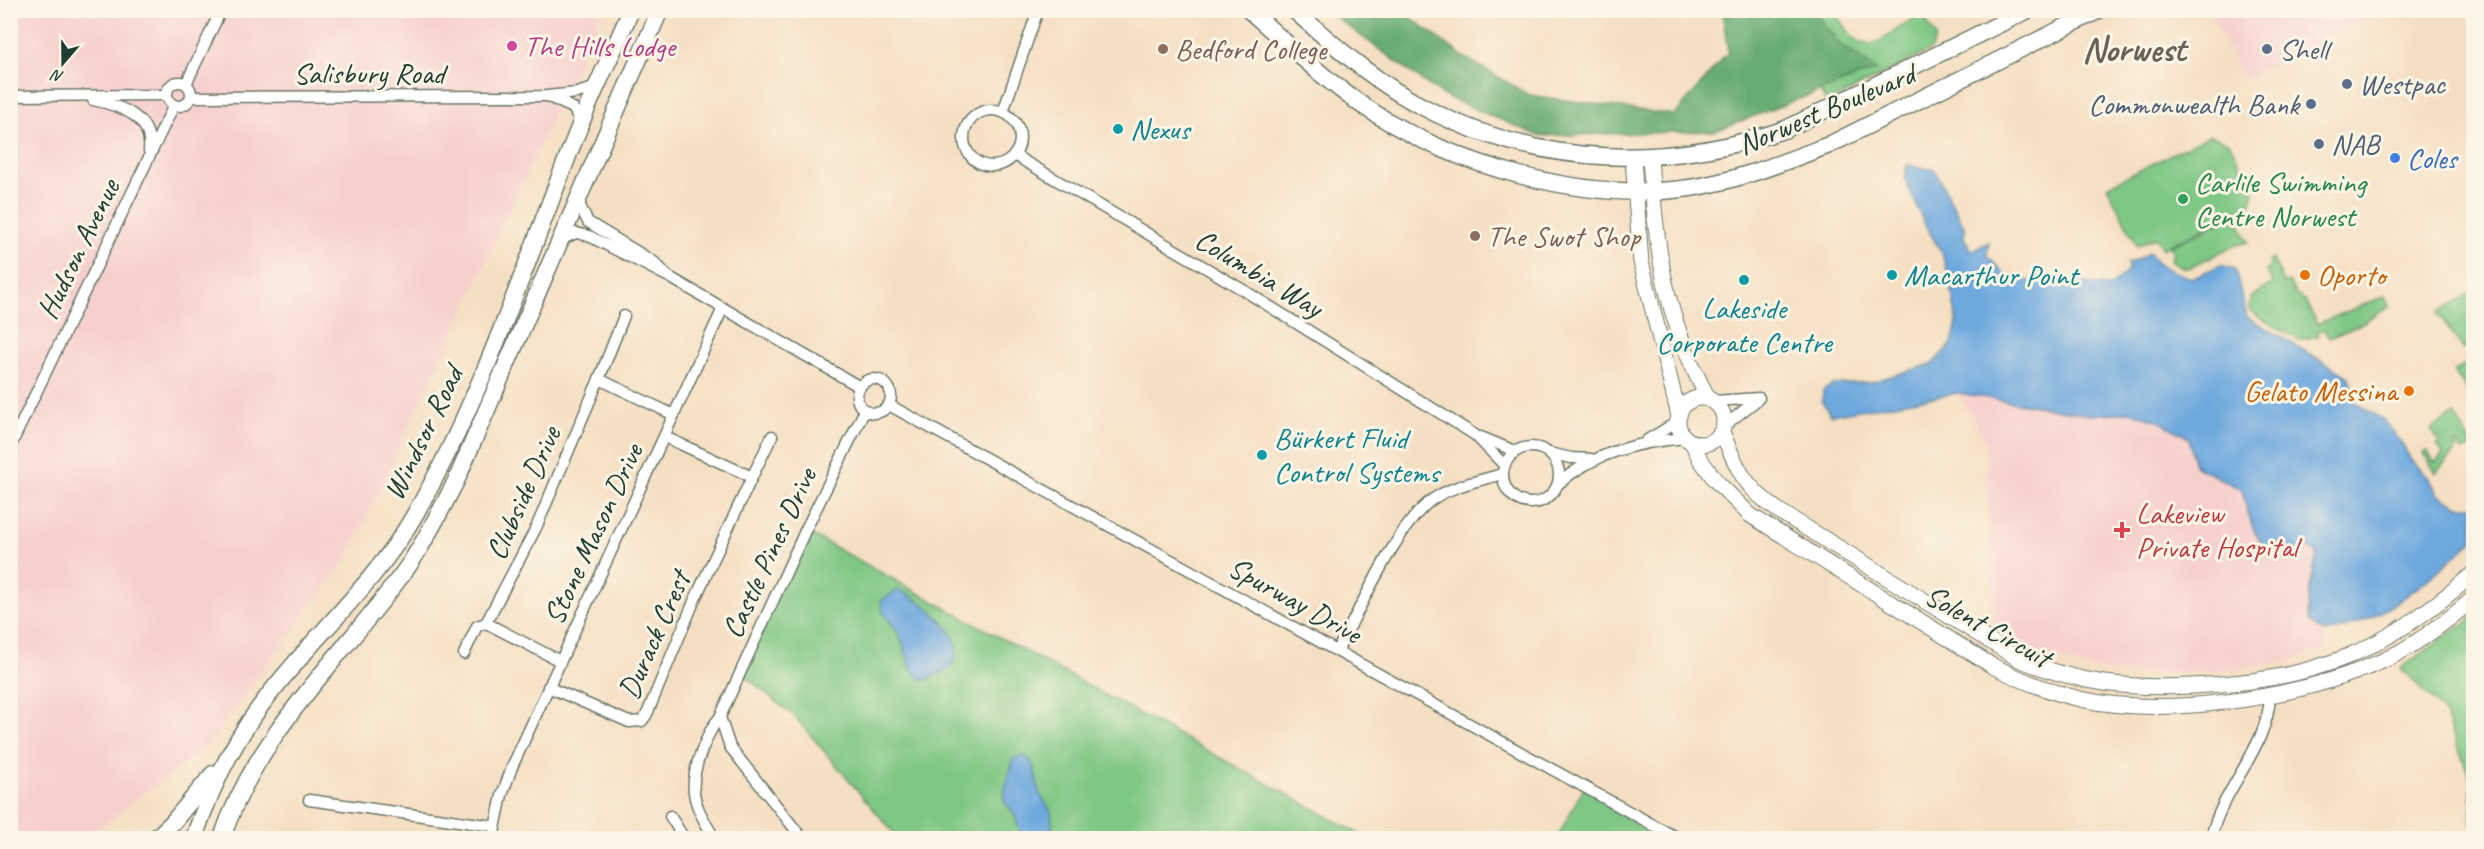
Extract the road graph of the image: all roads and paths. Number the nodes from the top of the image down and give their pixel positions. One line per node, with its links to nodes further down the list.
1 (221, 10): 9 (street)
2 (631, 10): 10 (main road, Windsor Road)
3 (660, 10): 24 (main road, Windsor Road)
4 (1038, 10): 17 (street)
5 (1249, 10): 23 (main road, Norwest Boulevard)
6 (1294, 10): 20 (main road, Norwest Boulevard)
7 (2028, 10): 20 (main road, Norwest Boulevard)
8 (2099, 10): 22 (main road, Norwest Boulevard)
9 (186, 84): 11 (street); 15 (street)
10 (597, 87): 14 (street, Salisbury Road); 18 (main road, Windsor Road)
11 (167, 95): 13 (street); 16 (street)
12 (10, 96): 13 (street)
13 (74, 96): 21 (street)
14 (548, 96): 15 (street, Salisbury Road); 18 (street, Salisbury Road)
15 (191, 97): 16 (street)
16 (174, 105): 21 (street, Hudson Avenue)
17 (1003, 112): 19 (street); 19 (street)
18 (581, 123): 58 (main road, Windsor Road)
19 (1014, 155): 37 (street, Columbia Way)
20 (1642, 158): 22 (street); 23 (street)
21 (148, 161): 42 (street, Hudson Avenue)
22 (1652, 190): 23 (main road, Norwest Boulevard); 31 (street)
23 (1635, 191): 35 (street)
24 (577, 200): 25 (main road, Windsor Road); 26 (street)
25 (560, 240): 26 (street); 64 (main road, Windsor Road)
26 (671, 278): 27 (street)
27 (723, 308): 30 (street); 34 (street, Stone Mason Drive)
28 (624, 316): 29 (street, Clubside Drive)
29 (599, 379): 34 (street); 51 (street, Clubside Drive)
30 (860, 387): 32 (street); 33 (street)
31 (1711, 400): 35 (street); 36 (street); 36 (street)
32 (889, 405): 33 (street); 52 (street, Spurway Drive)
33 (865, 410): 57 (street, Castle Pines Drive)
34 (675, 415): 39 (street, Stone Mason Drive)
35 (1679, 418): 40 (street); 41 (street)
36 (1723, 429): 40 (street); 49 (street, Solent Circuit)
37 (1475, 435): 43 (street, Columbia Way); 46 (street, Columbia Way)
38 (771, 436): 47 (street, Durack Crest)
39 (665, 437): 47 (street); 54 (street, Stone Mason Drive)
40 (1689, 440): 41 (street); 56 (street, Solent Circuit)
41 (1641, 443): 45 (street)
42 (10, 447)
43 (1515, 452): 44 (street); 46 (street)
44 (1549, 453): 45 (street); 48 (street)
45 (1592, 459): 48 (street)
46 (1503, 470): 48 (street); 52 (street)
47 (752, 477): 55 (street, Durack Crest)
48 (1558, 484)
49 (2474, 573)
50 (2474, 598): 56 (street, Solent Circuit)
51 (486, 623): 53 (street, Clubside Drive); 54 (street)
52 (1337, 651): 69 (street, Spurway Drive)
53 (464, 654)
54 (560, 661): 55 (street, Stone Mason Drive)
55 (548, 687): 61 (street, Stone Mason Drive)
56 (2271, 696): 70 (street)
57 (720, 717): 67 (street, Castle Pines Drive); 68 (street)
58 (228, 755): 62 (main road); 63 (main road, Windsor Road)
59 (309, 800): 61 (street)
60 (670, 816): 66 (street)
61 (494, 826): 65 (street, Stone Mason Drive)
62 (156, 838)
63 (194, 838)
64 (222, 838)
65 (493, 838)
66 (684, 838)
67 (714, 838)
68 (802, 838)
69 (1677, 838)
70 (2211, 838)

